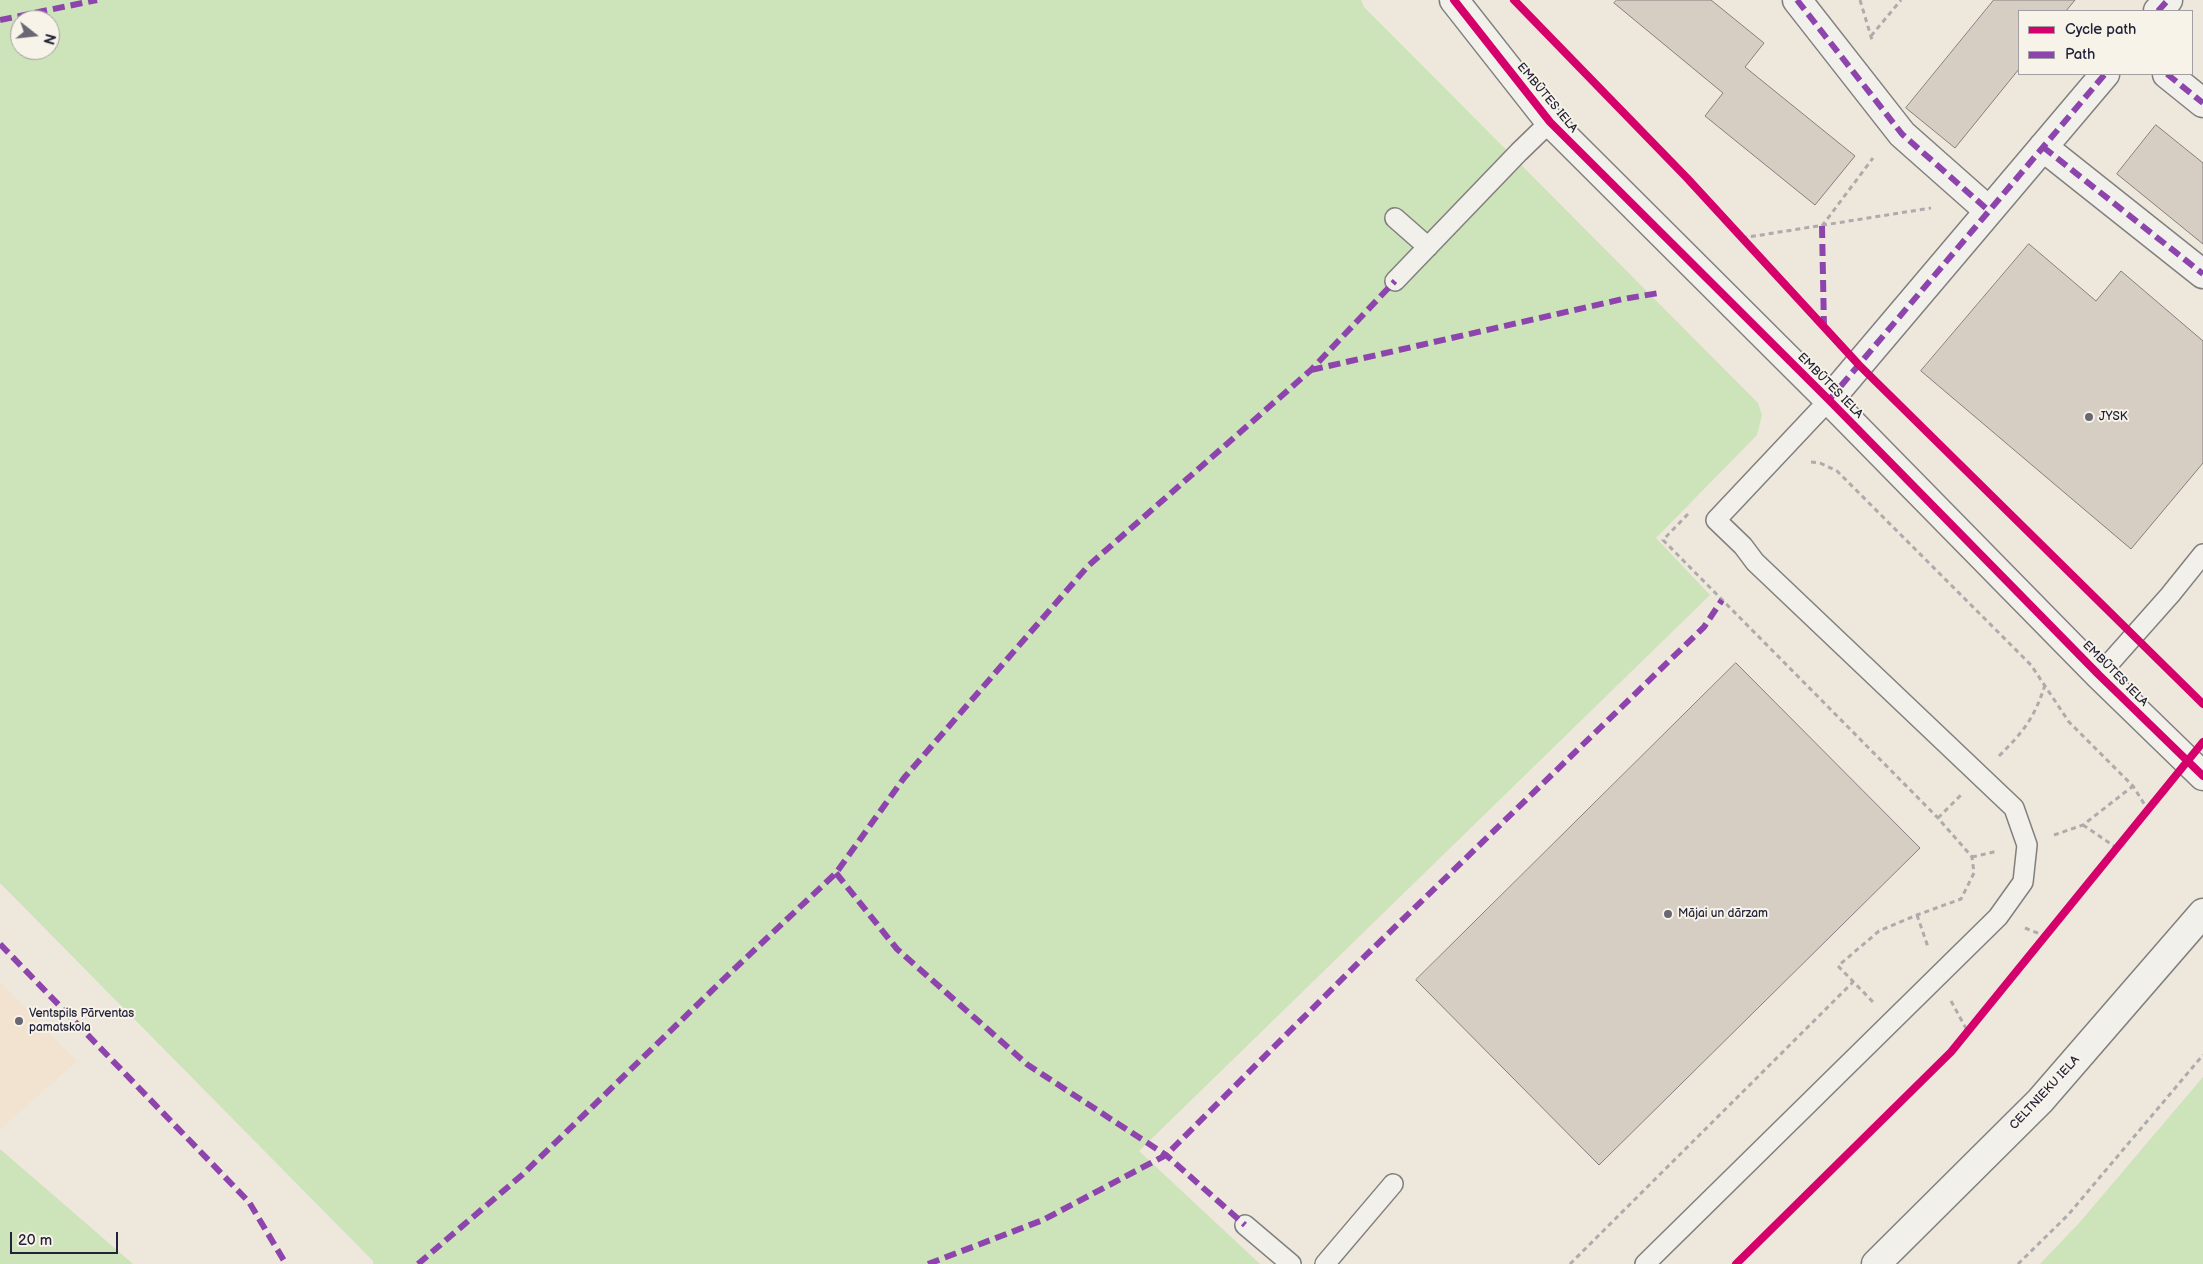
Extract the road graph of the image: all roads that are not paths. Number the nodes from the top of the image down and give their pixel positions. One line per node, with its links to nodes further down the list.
1 (1454, 0): 8 (street, EMBŪTES IELA)
2 (1797, 0): 10 (street)
3 (2168, 0): 4 (street)
4 (2159, 10)
5 (2104, 75): 9 (street)
6 (2168, 75): 7 (street)
7 (2203, 103)
8 (1550, 122): 12 (lane); 15 (street, EMBŪTES IELA)
9 (2043, 147): 10 (street); 13 (street)
10 (1989, 211): 15 (street)
11 (1395, 218): 12 (lane)
12 (1428, 247): 14 (lane)
13 (2203, 274)
14 (1395, 281)
15 (1829, 400): 17 (street, EMBŪTES IELA); 24 (lane)
16 (2203, 554): 17 (lane)
17 (2099, 675): 18 (street, EMBŪTES IELA)
18 (2203, 776)
19 (2203, 913): 25 (street, CELTNIEKU IELA)
20 (1393, 1184): 23 (lane)
21 (1245, 1225): 22 (lane)
22 (1291, 1264)
23 (1325, 1264)
24 (1645, 1264)
25 (1876, 1264)

